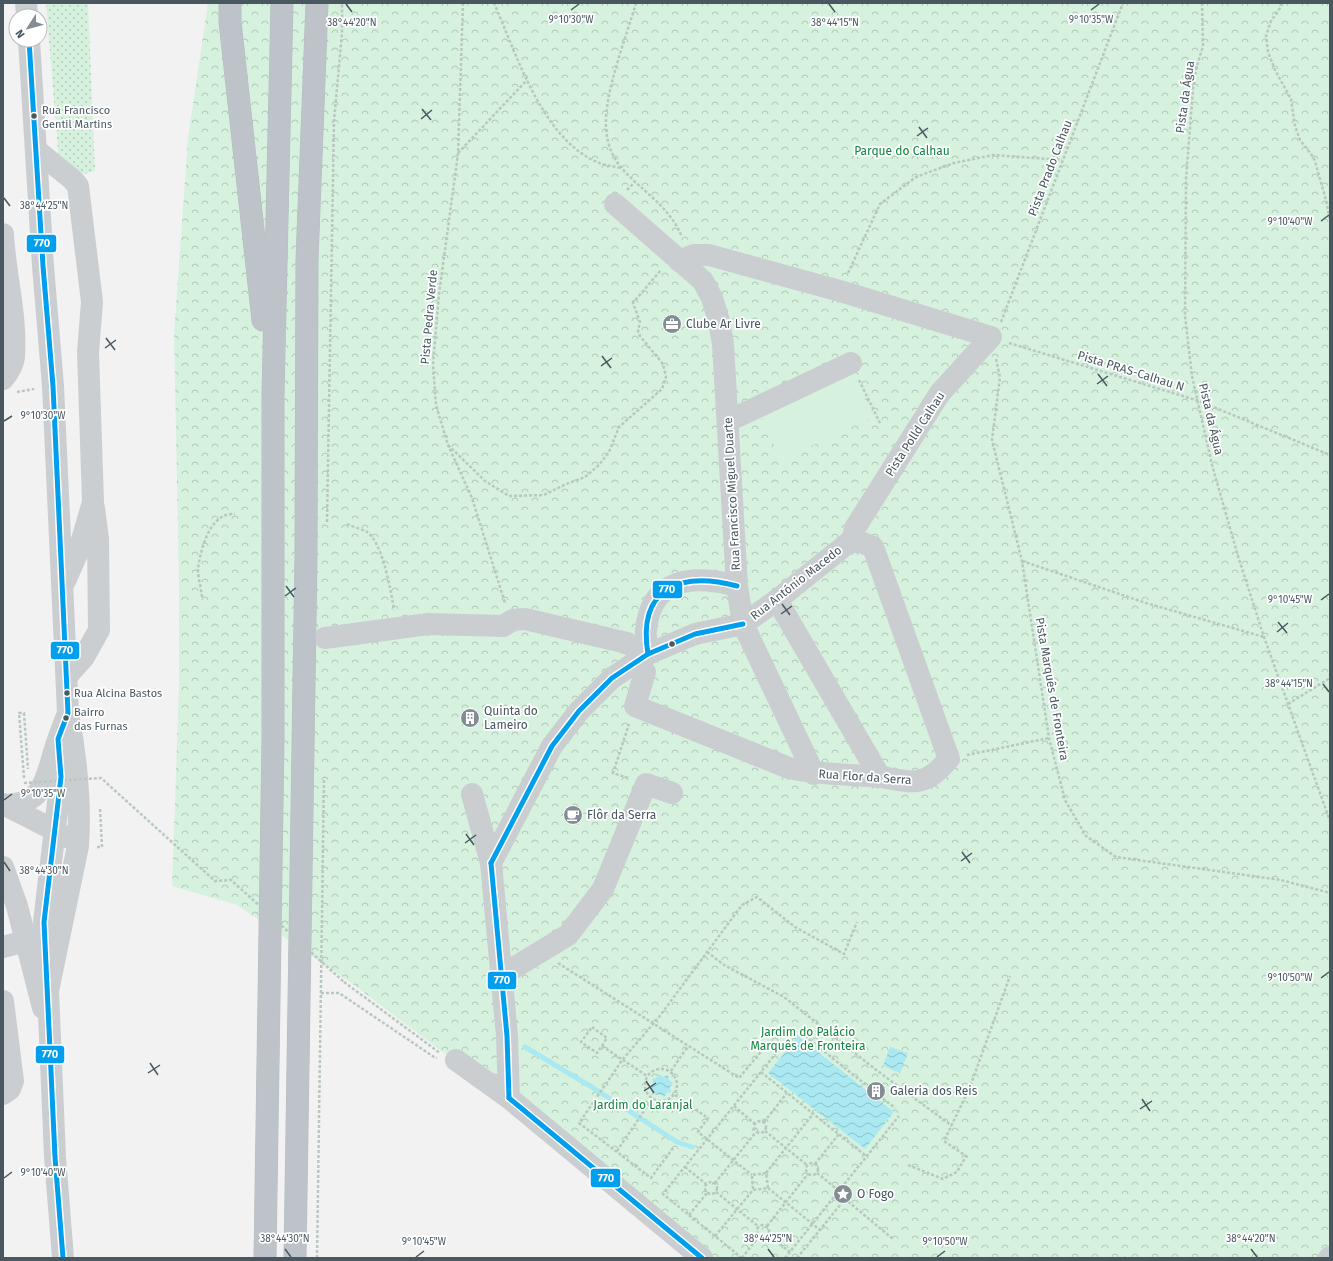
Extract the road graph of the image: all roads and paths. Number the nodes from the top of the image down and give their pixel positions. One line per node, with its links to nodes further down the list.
1 (230, 3): 26 (highway)
2 (282, 3): 26 (highway)
3 (317, 3): 142 (highway)
4 (463, 3): 13 (path, Pista Pedra Verde)
5 (494, 3): 11 (path)
6 (636, 3): 15 (path)
7 (1123, 3): 14 (path, Pista Prado Calhau)
8 (1202, 3): 27 (path, Pista da Água)
9 (1281, 3): 17 (path)
10 (30, 48): 12 (street)
11 (527, 80): 13 (path); 15 (path)
12 (36, 150): 25 (street); 32 (street)
13 (458, 154): 30 (path, Pista Pedra Verde)
14 (1062, 160): 21 (path); 22 (path, Pista Prado Calhau)
15 (621, 168): 19 (path)
16 (615, 204): 19 (street, Rua Francisco Miguel Duarte)
17 (1330, 219)
18 (3, 234): 20 (street)
19 (679, 261): 21 (street); 28 (street, Rua Francisco Miguel Duarte); 30 (path)
20 (4, 267): 24 (street)
21 (840, 291): 22 (street)
22 (991, 338): 27 (path, Pista PRAS-Calhau N); 35 (street, Pista Polld Calhau); 36 (path, Pista Marquês de Fronteira)
23 (851, 363): 28 (street); 29 (path)
24 (7, 386): 25 (path)
25 (53, 386): 37 (street)
26 (273, 395): 141 (highway)
27 (1199, 401): 31 (path, Pista PRAS-Calhau N); 44 (path, Pista da Água)
28 (728, 421): 38 (street, Rua Francisco Miguel Duarte)
29 (880, 423)
30 (448, 445): 41 (path, Pista Pedra Verde)
31 (1330, 455)
32 (93, 502): 37 (street); 47 (street)
33 (235, 514): 39 (path)
34 (347, 524): 43 (path)
35 (853, 539): 40 (street, Rua António Macedo); 54 (street)
36 (1022, 562): 44 (path); 52 (path, Pista Marquês de Fronteira)
37 (63, 586): 47 (street)
38 (737, 586): 42 (street, Rua Francisco Miguel Duarte); 46 (street)
39 (202, 597)
40 (777, 600): 42 (street, Rua António Macedo); 57 (street)
41 (513, 620): 43 (street); 46 (street)
42 (743, 624): 46 (street, Rua António Macedo); 56 (street, Rua Francisco Miguel Duarte)
43 (397, 628): 45 (street)
44 (1264, 637): 49 (path, Pista da Água)
45 (325, 638)
46 (643, 657): 50 (street); 66 (street, Rua António Macedo)
47 (67, 676): 51 (street)
48 (1330, 678): 49 (path)
49 (1288, 704): 64 (path, Pista da Água)
50 (635, 706): 56 (street, Rua Flor da Serra); 59 (path)
51 (68, 714): 53 (street); 68 (street)
52 (1049, 738): 54 (path); 69 (path, Pista Marquês de Fronteira)
53 (58, 739): 63 (street); 65 (street)
54 (949, 759): 57 (street, Rua Flor da Serra)
55 (28, 770): 87 (path, bridge)
56 (814, 774): 57 (street, Rua Flor da Serra)
57 (880, 777)
58 (28, 778): 60 (path)
59 (646, 784): 61 (street); 73 (street)
60 (29, 785)
61 (672, 792)
62 (472, 794): 66 (street)
63 (4, 805): 65 (street)
64 (1330, 821)
65 (54, 830): 68 (street); 77 (street)
66 (491, 863): 75 (street)
67 (3, 867): 71 (street)
68 (73, 872): 77 (street)
69 (1330, 893)
70 (857, 922): 74 (path)
71 (26, 941): 72 (street); 81 (street)
72 (3, 947)
73 (540, 950): 75 (street); 80 (path)
74 (707, 952): 80 (path); 103 (path)
75 (502, 975): 95 (street)
76 (1010, 976): 103 (path)
77 (48, 991): 81 (street)
78 (321, 992): 87 (path)
79 (3, 1001): 93 (street)
80 (653, 1023): 86 (path); 88 (path)
81 (49, 1031): 140 (street)
82 (793, 1032): 90 (path)
83 (801, 1034): 98 (path)
84 (769, 1042): 86 (path)
85 (602, 1046): 85 (path); 88 (path)
86 (688, 1046): 89 (path)
87 (456, 1060): 95 (street)
88 (623, 1060): 91 (path); 110 (path)
89 (671, 1071): 91 (path); 94 (path)
90 (761, 1072): 92 (path); 97 (path)
91 (647, 1076): 96 (path)
92 (787, 1093): 99 (path); 101 (path)
93 (3, 1094)
94 (675, 1095): 96 (path); 107 (path)
95 (509, 1098): 143 (street)
96 (652, 1099): 110 (path)
97 (734, 1106): 102 (path); 107 (path)
98 (895, 1108)
99 (813, 1114): 106 (path); 109 (path)
100 (899, 1116): 111 (path)
101 (764, 1122): 102 (path); 104 (path)
102 (755, 1124): 105 (path)
103 (952, 1126): 115 (path)
104 (765, 1131): 105 (path); 109 (path)
105 (756, 1132): 112 (path)
106 (839, 1134): 111 (path); 113 (path)
107 (707, 1139): 112 (path); 116 (path)
108 (673, 1148): 110 (path)
109 (786, 1148): 114 (path); 117 (path)
110 (617, 1152)
111 (866, 1156): 125 (path)
112 (733, 1160): 120 (path); 121 (path)
113 (816, 1164): 114 (path); 118 (path)
114 (808, 1165): 119 (path)
115 (908, 1165)
116 (685, 1167): 122 (path); 130 (path)
117 (766, 1173): 120 (path); 123 (path)
118 (817, 1173): 119 (path); 125 (path)
119 (808, 1174): 128 (path)
120 (752, 1175): 124 (path)
121 (715, 1183): 122 (path); 126 (path)
122 (706, 1184): 127 (path)
123 (768, 1188): 124 (path); 128 (path)
124 (753, 1190): 129 (path)
125 (839, 1191): 131 (path)
126 (716, 1192): 127 (path); 129 (path)
127 (707, 1193): 130 (path)
128 (786, 1202): 131 (path); 132 (path)
129 (737, 1209): 133 (path); 136 (path)
130 (689, 1215): 136 (path)
131 (812, 1224): 134 (path); 139 (path)
132 (767, 1226): 133 (path); 135 (path)
133 (759, 1227): 137 (path)
134 (820, 1230): 138 (path); 146 (path)
135 (768, 1234): 137 (path); 139 (path)
136 (715, 1236): 144 (path)
137 (759, 1236): 144 (path)
138 (893, 1239)
139 (790, 1252): 145 (path)
140 (63, 1258)
141 (265, 1258)
142 (295, 1258)
143 (702, 1258)
144 (742, 1258)
145 (785, 1258)
146 (797, 1258)

